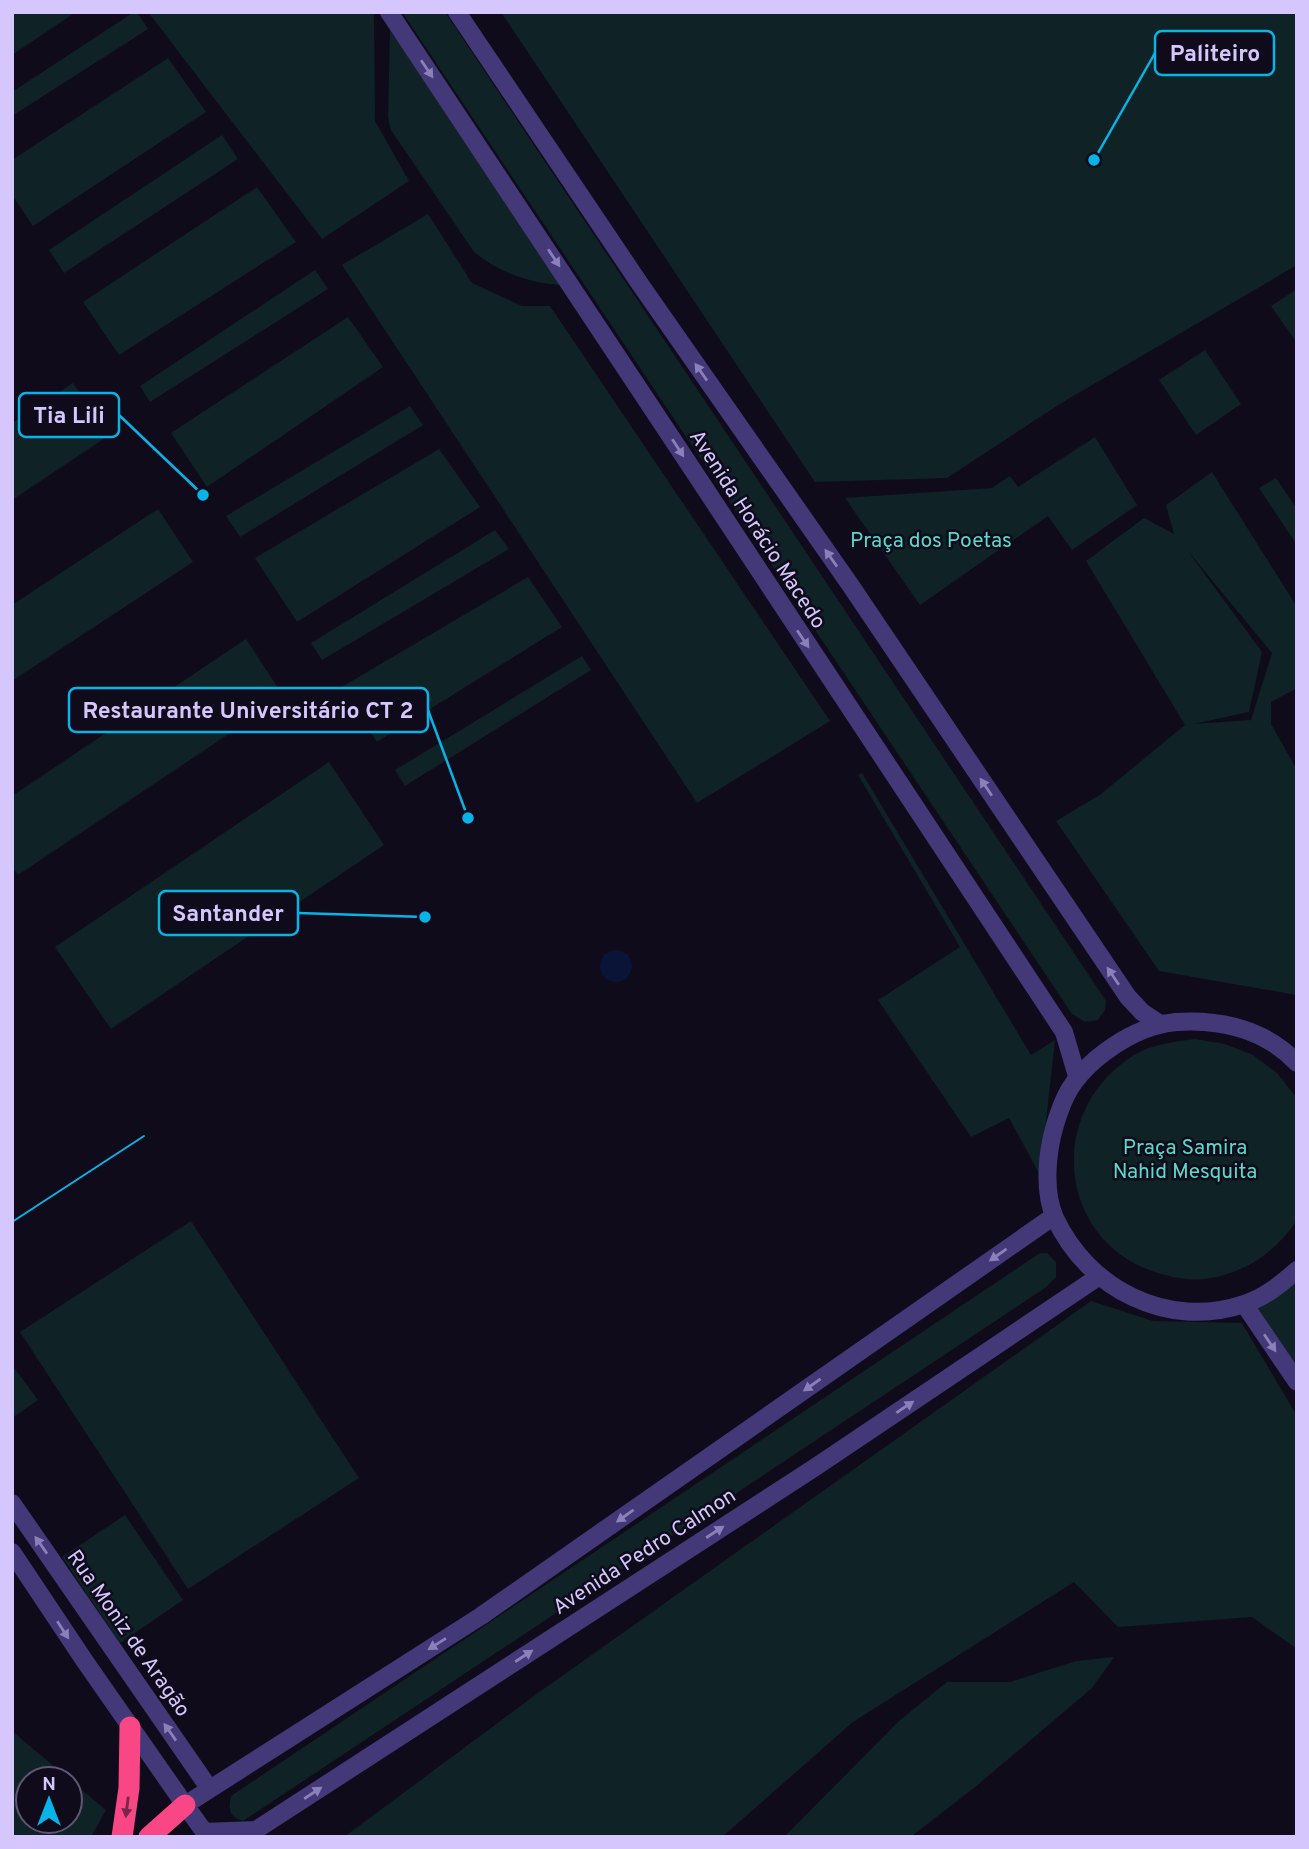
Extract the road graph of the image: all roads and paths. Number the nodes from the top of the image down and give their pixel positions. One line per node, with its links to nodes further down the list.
1 (389, 12): 5 (street, Avenida Horácio Macedo, one-way to 5)
2 (457, 12): 3 (street, Avenida Horácio Macedo, one-way to 2)
3 (1160, 1024): 4 (street); 5 (street)
4 (1294, 1055)
5 (1077, 1076): 6 (street)
6 (1054, 1216): 8 (street); 14 (street, Avenida Pedro Calmon, one-way to 14)
7 (1297, 1270): 9 (street)
8 (1098, 1277): 9 (street); 16 (street, Avenida Pedro Calmon, one-way to 8)
9 (1244, 1304): 10 (street, one-way to 10)
10 (1297, 1382)
11 (12, 1503): 14 (street, Rua Moniz de Aragão, one-way to 11)
12 (12, 1552): 13 (street, one-way to 13)
13 (130, 1727): 15 (street); 18 (highway, one-way to 18)
14 (209, 1788): 15 (street, Avenida Pedro Calmon)
15 (185, 1805): 17 (street); 19 (highway)
16 (255, 1833): 17 (street, Avenida Pedro Calmon)
17 (206, 1834)
18 (122, 1837)
19 (149, 1837)

